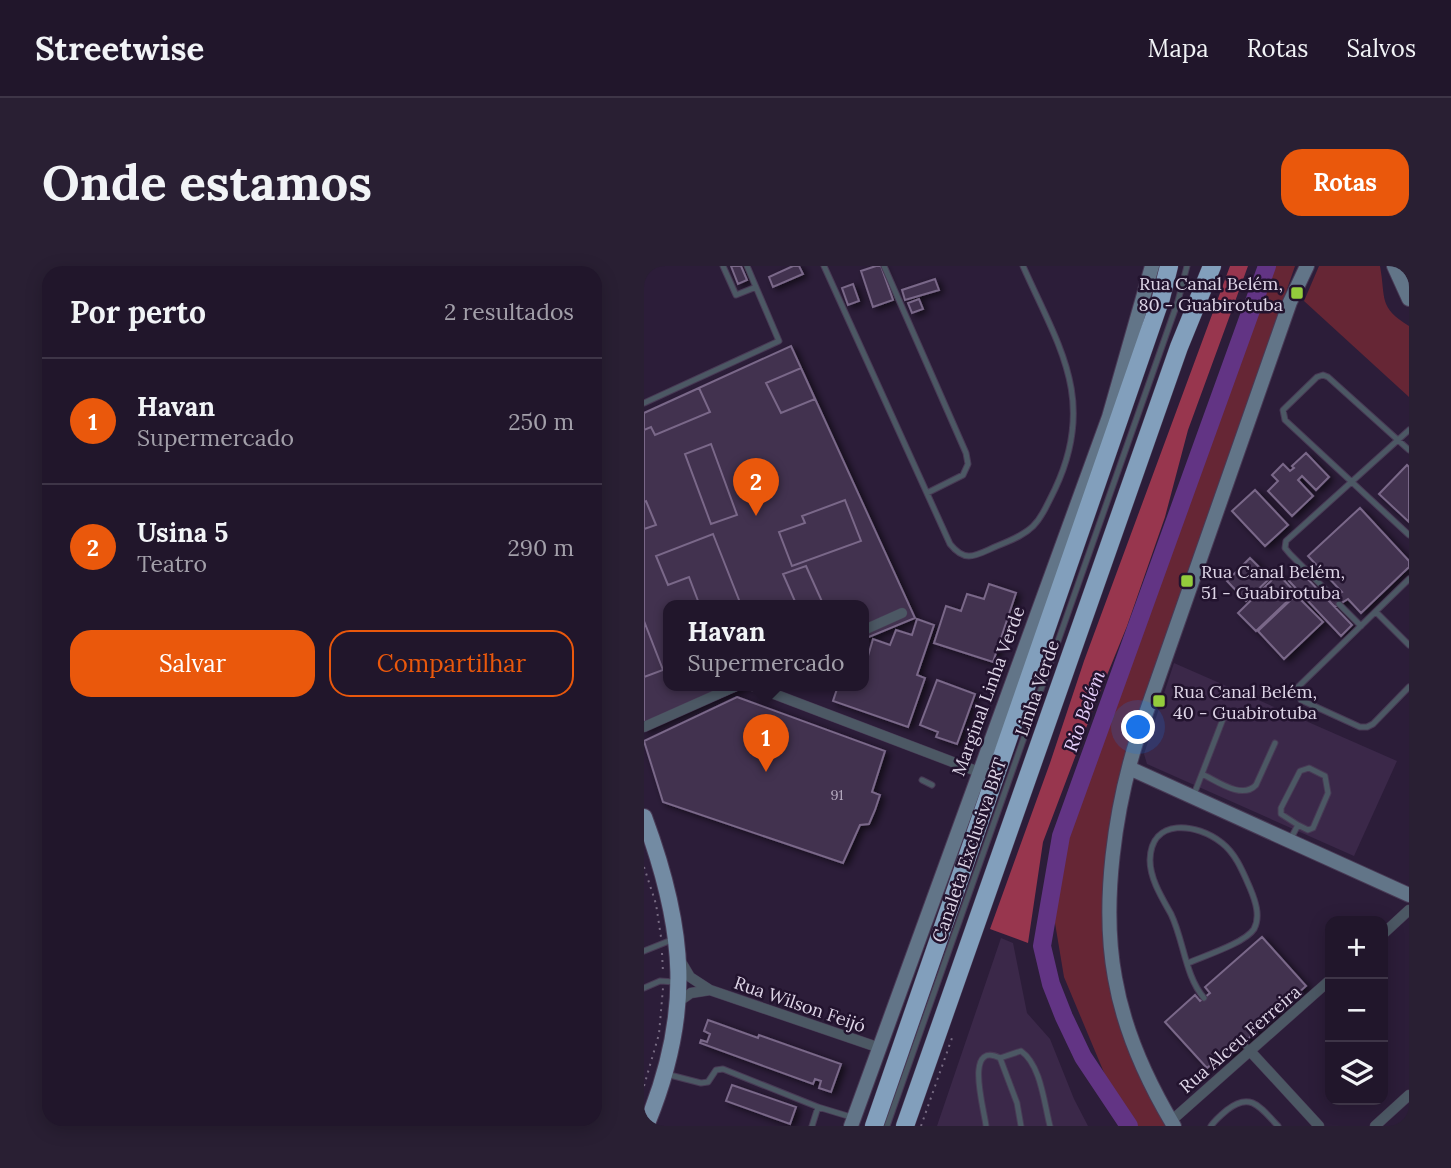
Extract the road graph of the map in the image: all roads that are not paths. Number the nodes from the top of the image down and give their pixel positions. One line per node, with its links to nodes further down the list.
1 (651, 266): 13 (lane)
2 (723, 266): 14 (lane)
3 (747, 266): 14 (lane)
4 (884, 266): 21 (lane)
5 (1023, 266): 21 (lane)
6 (1152, 266): 38 (street, Marginal Linha Verde)
7 (1169, 266): 69 (highway, Linha Verde)
8 (1186, 266): 70 (lane, Canaleta Exclusiva BRT)
9 (1212, 266): 71 (highway, Linha Verde)
10 (1307, 266): 37 (street)
11 (1394, 266): 15 (street)
12 (827, 267): 21 (lane)
13 (644, 269)
14 (756, 286): 16 (lane)
15 (1409, 299)
16 (644, 403)
17 (1409, 430): 18 (lane)
18 (1398, 440): 19 (lane); 20 (lane); 20 (lane)
19 (1409, 450)
20 (1351, 482): 22 (lane); 24 (lane)
21 (927, 493)
22 (1409, 535)
23 (1409, 579): 26 (lane)
24 (1333, 597)
25 (1339, 604): 28 (lane)
26 (1376, 612): 28 (lane); 30 (lane)
27 (902, 613): 29 (street)
28 (1361, 626): 31 (lane)
29 (869, 628)
30 (1409, 645)
31 (1409, 687)
32 (725, 691): 35 (street)
33 (766, 691): 38 (street)
34 (1223, 719): 39 (lane)
35 (644, 727)
36 (1275, 743): 39 (lane)
37 (1129, 768): 42 (street); 66 (street)
38 (979, 772): 60 (street, Marginal Linha Verde)
39 (1202, 774): 42 (lane)
40 (922, 780): 41 (lane)
41 (932, 785)
42 (1193, 797): 45 (street)
43 (644, 817): 49 (main road)
44 (1298, 825): 44 (lane); 45 (lane)
45 (1290, 840): 46 (street)
46 (1409, 895)
47 (1409, 911): 48 (street)
48 (1388, 930)
49 (677, 938): 50 (lane); 51 (main road)
50 (644, 951)
51 (678, 956): 53 (main road); 56 (street, Rua Wilson Feijó)
52 (1188, 962): 52 (lane); 57 (lane)
53 (678, 982): 55 (lane); 58 (main road)
54 (1325, 984): 59 (street, Rua Alceu Ferreira)
55 (644, 988)
56 (710, 990): 58 (street, Rua Wilson Feijó); 60 (street, Rua Wilson Feijó)
57 (1204, 998)
58 (678, 1002): 62 (main road)
59 (1247, 1047): 66 (street, Rua Alceu Ferreira); 77 (street)
60 (880, 1048): 65 (street, Marginal Linha Verde)
61 (1000, 1058): 72 (lane); 73 (lane); 74 (lane)
62 (666, 1074): 64 (lane); 67 (main road)
63 (1409, 1095): 78 (street)
64 (818, 1107): 65 (lane); 68 (lane)
65 (852, 1122)
66 (1172, 1124)
67 (646, 1126)
68 (812, 1126)
69 (874, 1126)
70 (887, 1126)
71 (905, 1126)
72 (986, 1126)
73 (1021, 1126)
74 (1050, 1126)
75 (1211, 1126): 76 (lane)
76 (1278, 1126)
77 (1319, 1126)
78 (1375, 1126)

